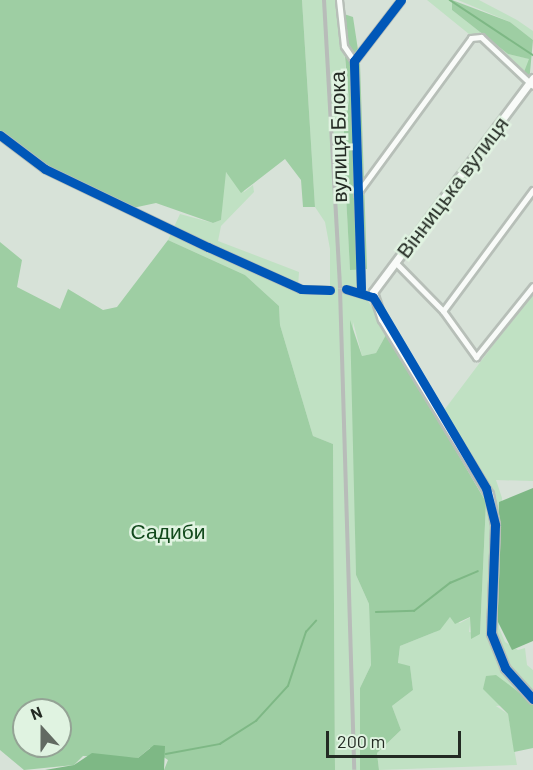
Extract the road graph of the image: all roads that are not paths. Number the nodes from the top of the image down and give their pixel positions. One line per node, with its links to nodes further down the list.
1 (339, 0): 3 (street)
2 (400, 0): 3 (street, вулиця Блока)
3 (354, 61): 7 (street, вулиця Блока)
4 (532, 82): 7 (street); 8 (street, Вінницька вулиця)
5 (0, 135): 12 (street)
6 (533, 190): 14 (street)
7 (357, 194): 11 (street, вулиця Блока)
8 (395, 262): 13 (street, Вінницька вулиця); 14 (street)
9 (533, 286): 14 (street)
10 (346, 289): 11 (street)
11 (361, 289): 13 (street)
12 (330, 290)
13 (373, 297): 15 (street)
14 (443, 311)
15 (533, 699)

